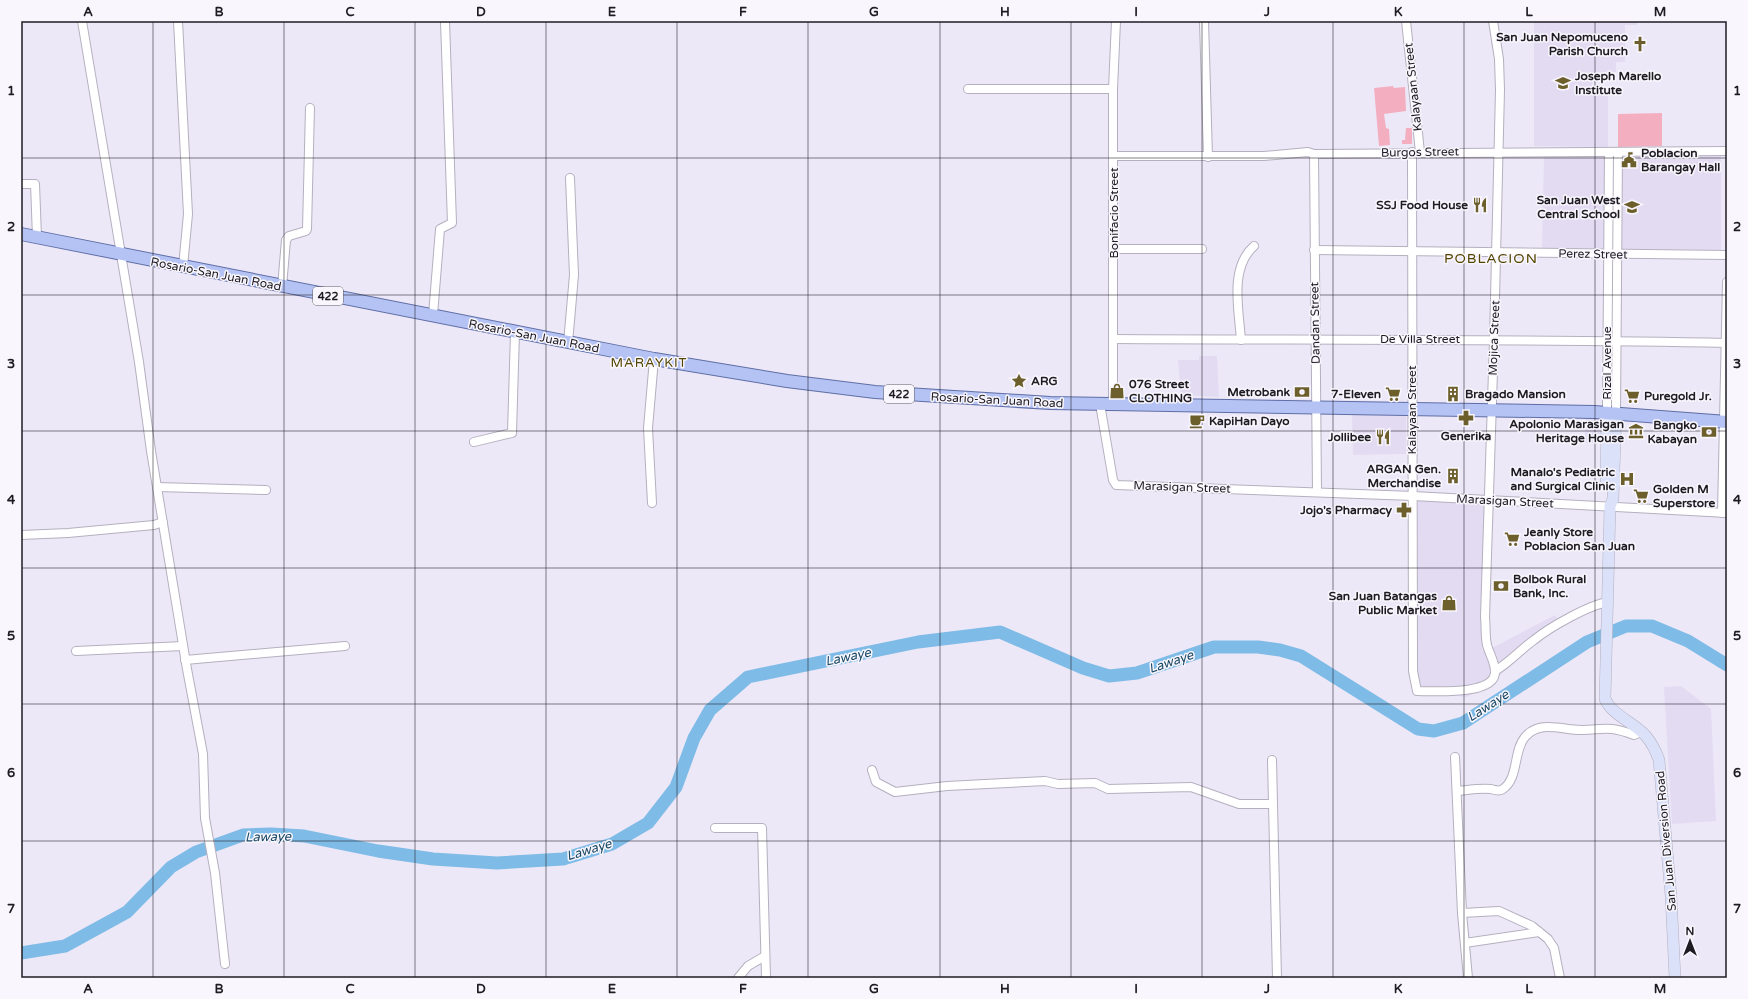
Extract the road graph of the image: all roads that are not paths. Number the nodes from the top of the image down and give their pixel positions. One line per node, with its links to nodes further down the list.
1 (82, 21): 31 (street)
2 (178, 21): 35 (street)
3 (445, 21): 38 (street)
4 (1116, 21): 9 (street, Bonifacio Street)
5 (1204, 21): 18 (street)
6 (1406, 21): 12 (street, Kalayaan Street)
7 (1493, 21): 13 (street, Mojica Street)
8 (968, 89): 9 (street)
9 (1113, 89): 17 (street, Bonifacio Street)
10 (310, 108): 37 (street)
11 (1727, 151): 15 (street, Burgos Street)
12 (1416, 152): 13 (street, Burgos Street); 16 (street, Burgos Street); 29 (street, Kalayaan Street)
13 (1498, 152): 14 (street, Burgos Street); 30 (street, Mojica Street)
14 (1609, 152): 15 (street, Burgos Street); 21 (street, Rizal Avenue)
15 (1618, 152): 22 (street, Rizal Avenue)
16 (1314, 154): 18 (street, Burgos Street); 28 (street, Dandan Street)
17 (1114, 156): 18 (street, Burgos Street); 26 (street, Bonifacio Street)
18 (1208, 157)
19 (570, 178): 47 (street)
20 (21, 184): 24 (street)
21 (1608, 203): 22 (street); 32 (street, Rizal Avenue)
22 (1618, 203): 33 (street, Rizal Avenue)
23 (21, 234): 24 (main road, Rosario-San Juan Road / 422)
24 (37, 237): 31 (main road, Rosario-San Juan Road / 422)
25 (1254, 246): 42 (street)
26 (1114, 249): 27 (street); 40 (street, Bonifacio Street)
27 (1202, 249)
28 (1314, 250): 29 (street, Perez Street); 43 (street, Dandan Street)
29 (1412, 252): 30 (street, Perez Street); 41 (street, Kalayaan Street)
30 (1497, 252): 32 (street, Perez Street); 44 (street, Mojica Street)
31 (120, 254): 35 (main road, Rosario-San Juan Road / 422); 58 (street)
32 (1608, 254): 33 (street, Perez Street); 45 (street, Rizal Avenue)
33 (1618, 254): 34 (street, Perez Street); 46 (street, Rizal Avenue)
34 (1727, 255)
35 (183, 267): 37 (main road, Rosario-San Juan Road / 422)
36 (1727, 282): 48 (street)
37 (282, 287): 38 (main road, Rosario-San Juan Road / 422)
38 (433, 315): 39 (main road, Rosario-San Juan Road / 422)
39 (515, 332): 47 (main road, Rosario-San Juan Road / 422); 57 (street)
40 (1113, 338): 42 (street, De Villa Street); 51 (street, Bonifacio Street)
41 (1413, 338): 43 (street, De Villa Street); 44 (street, De Villa Street); 53 (street, Kalayaan Street)
42 (1241, 340): 43 (street, De Villa Street)
43 (1315, 340): 52 (street, Dandan Street)
44 (1494, 340): 45 (street, De Villa Street); 54 (street, Mojica Street)
45 (1607, 341): 46 (street, De Villa Street); 55 (street, Rizal Avenue)
46 (1617, 341): 48 (street, De Villa Street); 55 (street, Rizal Avenue)
47 (568, 343): 49 (main road, Rosario-San Juan Road / 422)
48 (1726, 343): 56 (street)
49 (654, 359): 50 (main road, Rosario-San Juan Road / 422); 63 (street)
50 (1100, 404): 51 (main road, 422); 60 (street, Marasigan Street)
51 (1113, 405): 52 (main road, 422)
52 (1317, 409): 53 (main road, 422); 60 (street, Dandan Street)
53 (1412, 409): 54 (main road, 422); 61 (street, Kalayaan Street)
54 (1492, 411): 55 (main road, 422); 62 (street, Mojica Street)
55 (1611, 412): 56 (main road, 422); 64 (street, Rizal Avenue)
56 (1725, 422): 65 (street)
57 (474, 442)
58 (157, 487): 59 (street); 66 (street)
59 (266, 490)
60 (1317, 492): 61 (street, Marasigan Street)
61 (1413, 496): 62 (street, Marasigan Street); 73 (street, Kalayaan Street)
62 (1490, 500): 64 (street, Marasigan Street); 73 (street, Mojica Street)
63 (652, 503)
64 (1610, 506): 65 (street, Marasigan Street); 68 (street, Rizal Avenue)
65 (1724, 513)
66 (163, 522): 67 (street); 69 (street)
67 (21, 536)
68 (1608, 604): 73 (street); 74 (street, San Juan Diversion Road)
69 (183, 646): 71 (street); 72 (street)
70 (345, 646): 72 (street)
71 (76, 651)
72 (185, 660): 85 (street)
73 (1494, 674)
74 (1641, 732): 78 (street); 91 (street, San Juan Diversion Road)
75 (1455, 757): 78 (street)
76 (1272, 760): 79 (street)
77 (872, 770): 79 (street)
78 (1457, 791): 81 (street)
79 (1272, 804): 88 (street)
80 (714, 828): 84 (street)
81 (1462, 913): 82 (street); 83 (street)
82 (1539, 932): 83 (street); 90 (street)
83 (1465, 943): 89 (street)
84 (765, 956): 86 (street); 87 (street)
85 (225, 964)
86 (738, 978)
87 (766, 978)
88 (1277, 978)
89 (1468, 978)
90 (1560, 978)
91 (1675, 978)

